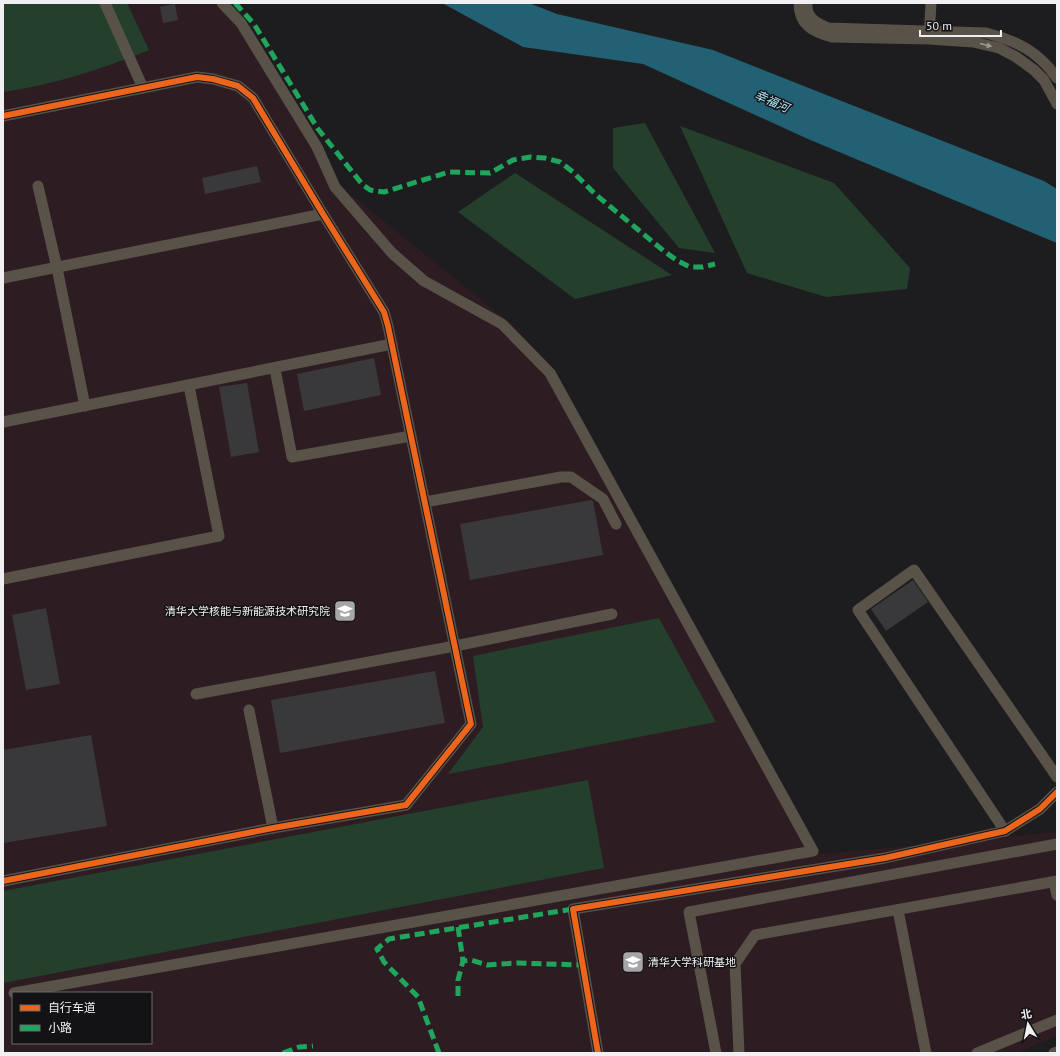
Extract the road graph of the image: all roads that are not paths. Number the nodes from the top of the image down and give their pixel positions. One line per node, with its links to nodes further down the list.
1 (105, 3): 8 (street)
2 (222, 3): 37 (street)
3 (799, 3): 6 (street)
4 (807, 3): 6 (street)
5 (931, 3): 6 (street)
6 (929, 35): 7 (street); 9 (street, one-way to 9)
7 (1057, 78)
8 (143, 88): 10 (street); 12 (street)
9 (1056, 98)
10 (3, 116)
11 (38, 186): 13 (street)
12 (323, 214): 13 (street); 15 (street)
13 (57, 268): 14 (street); 18 (street)
14 (3, 278)
15 (392, 344): 16 (street); 20 (street)
16 (275, 369): 17 (street); 20 (street)
17 (189, 386): 18 (street); 23 (street)
18 (85, 406): 19 (street)
19 (3, 422)
20 (411, 436): 21 (street)
21 (425, 502): 22 (street); 25 (street)
22 (616, 524)
23 (3, 579)
24 (612, 614): 25 (street)
25 (455, 646): 26 (street); 30 (street)
26 (196, 694)
27 (249, 710): 30 (street)
28 (1057, 777): 31 (street)
29 (1057, 792): 31 (street)
30 (273, 828): 33 (street)
31 (1005, 831): 40 (street)
32 (1057, 844): 41 (street)
33 (3, 881)
34 (1056, 882): 35 (street); 36 (street)
35 (1057, 896)
36 (898, 910): 42 (street); 43 (street)
37 (20, 992)
38 (1057, 1020): 44 (street)
39 (1057, 1052): 45 (street)
40 (598, 1053)
41 (716, 1053)
42 (739, 1053)
43 (926, 1053)
44 (977, 1053)
45 (1054, 1053)

